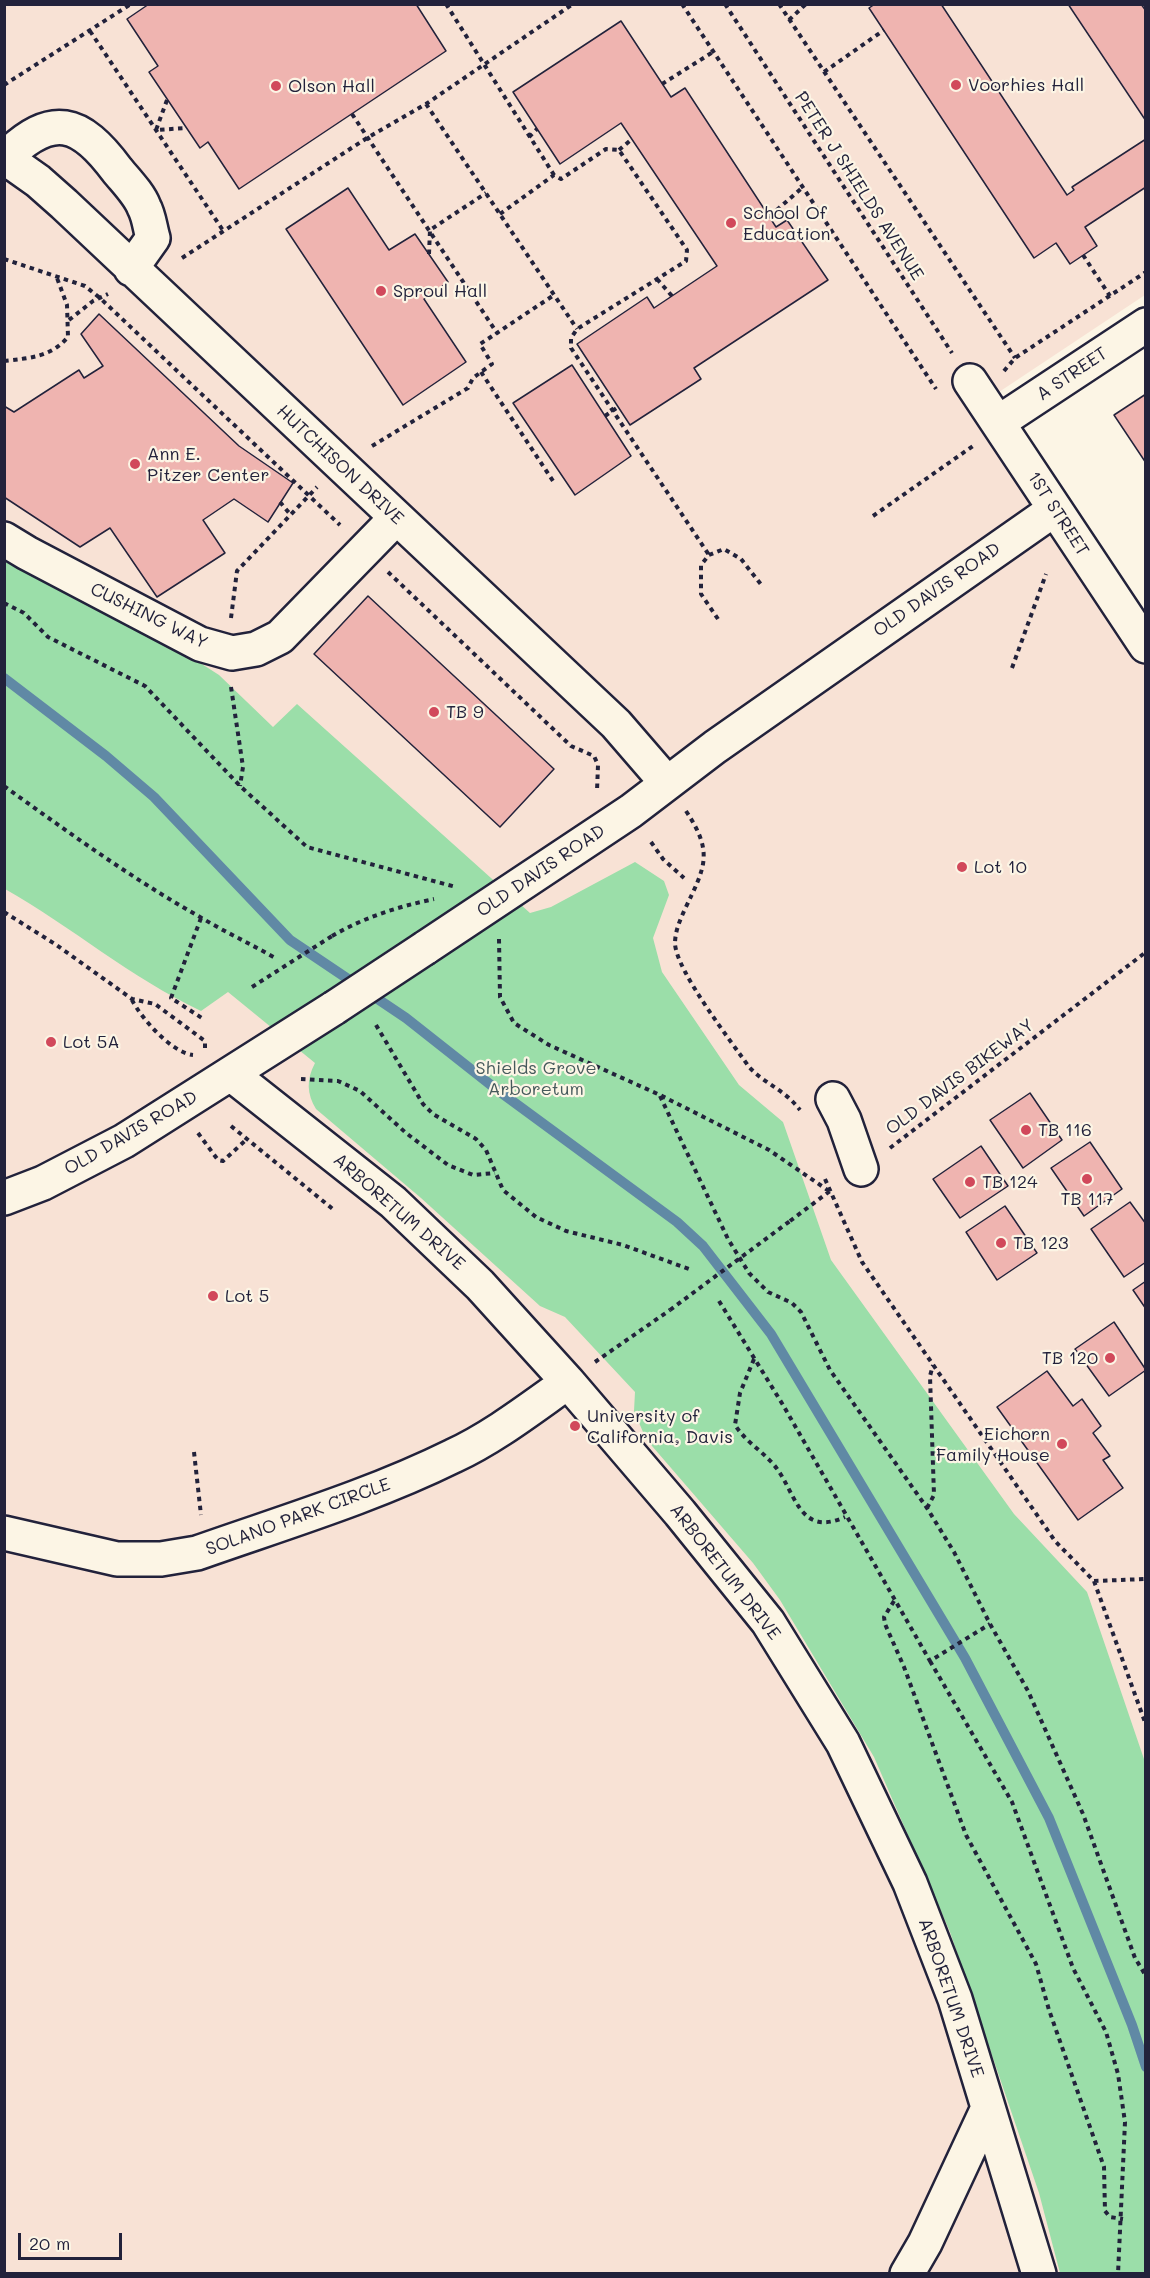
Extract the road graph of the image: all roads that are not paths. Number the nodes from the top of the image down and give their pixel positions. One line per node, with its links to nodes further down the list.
1 (5, 157): 2 (street, HUTCHISON DRIVE); 2 (street)
2 (136, 274): 7 (street, HUTCHISON DRIVE)
3 (1146, 325): 5 (street, A STREET)
4 (970, 381): 5 (street, 1ST STREET)
5 (999, 423): 6 (street, 1ST STREET)
6 (1054, 509): 9 (street, 1ST STREET); 10 (street, OLD DAVIS ROAD)
7 (396, 518): 8 (street, CUSHING WAY); 10 (street, HUTCHISON DRIVE)
8 (4, 539)
9 (1146, 646)
10 (667, 783): 11 (street, OLD DAVIS ROAD, bridge)
11 (218, 1065): 14 (street, OLD DAVIS ROAD); 15 (street, ARBORETUM DRIVE)
12 (833, 1099): 13 (street)
13 (861, 1169)
14 (4, 1198)
15 (568, 1382): 16 (street, SOLANO PARK CIRCLE); 17 (street, ARBORETUM DRIVE)
16 (4, 1533)
17 (988, 2108): 18 (street); 19 (street, ARBORETUM DRIVE)
18 (907, 2274)
19 (1039, 2274)

